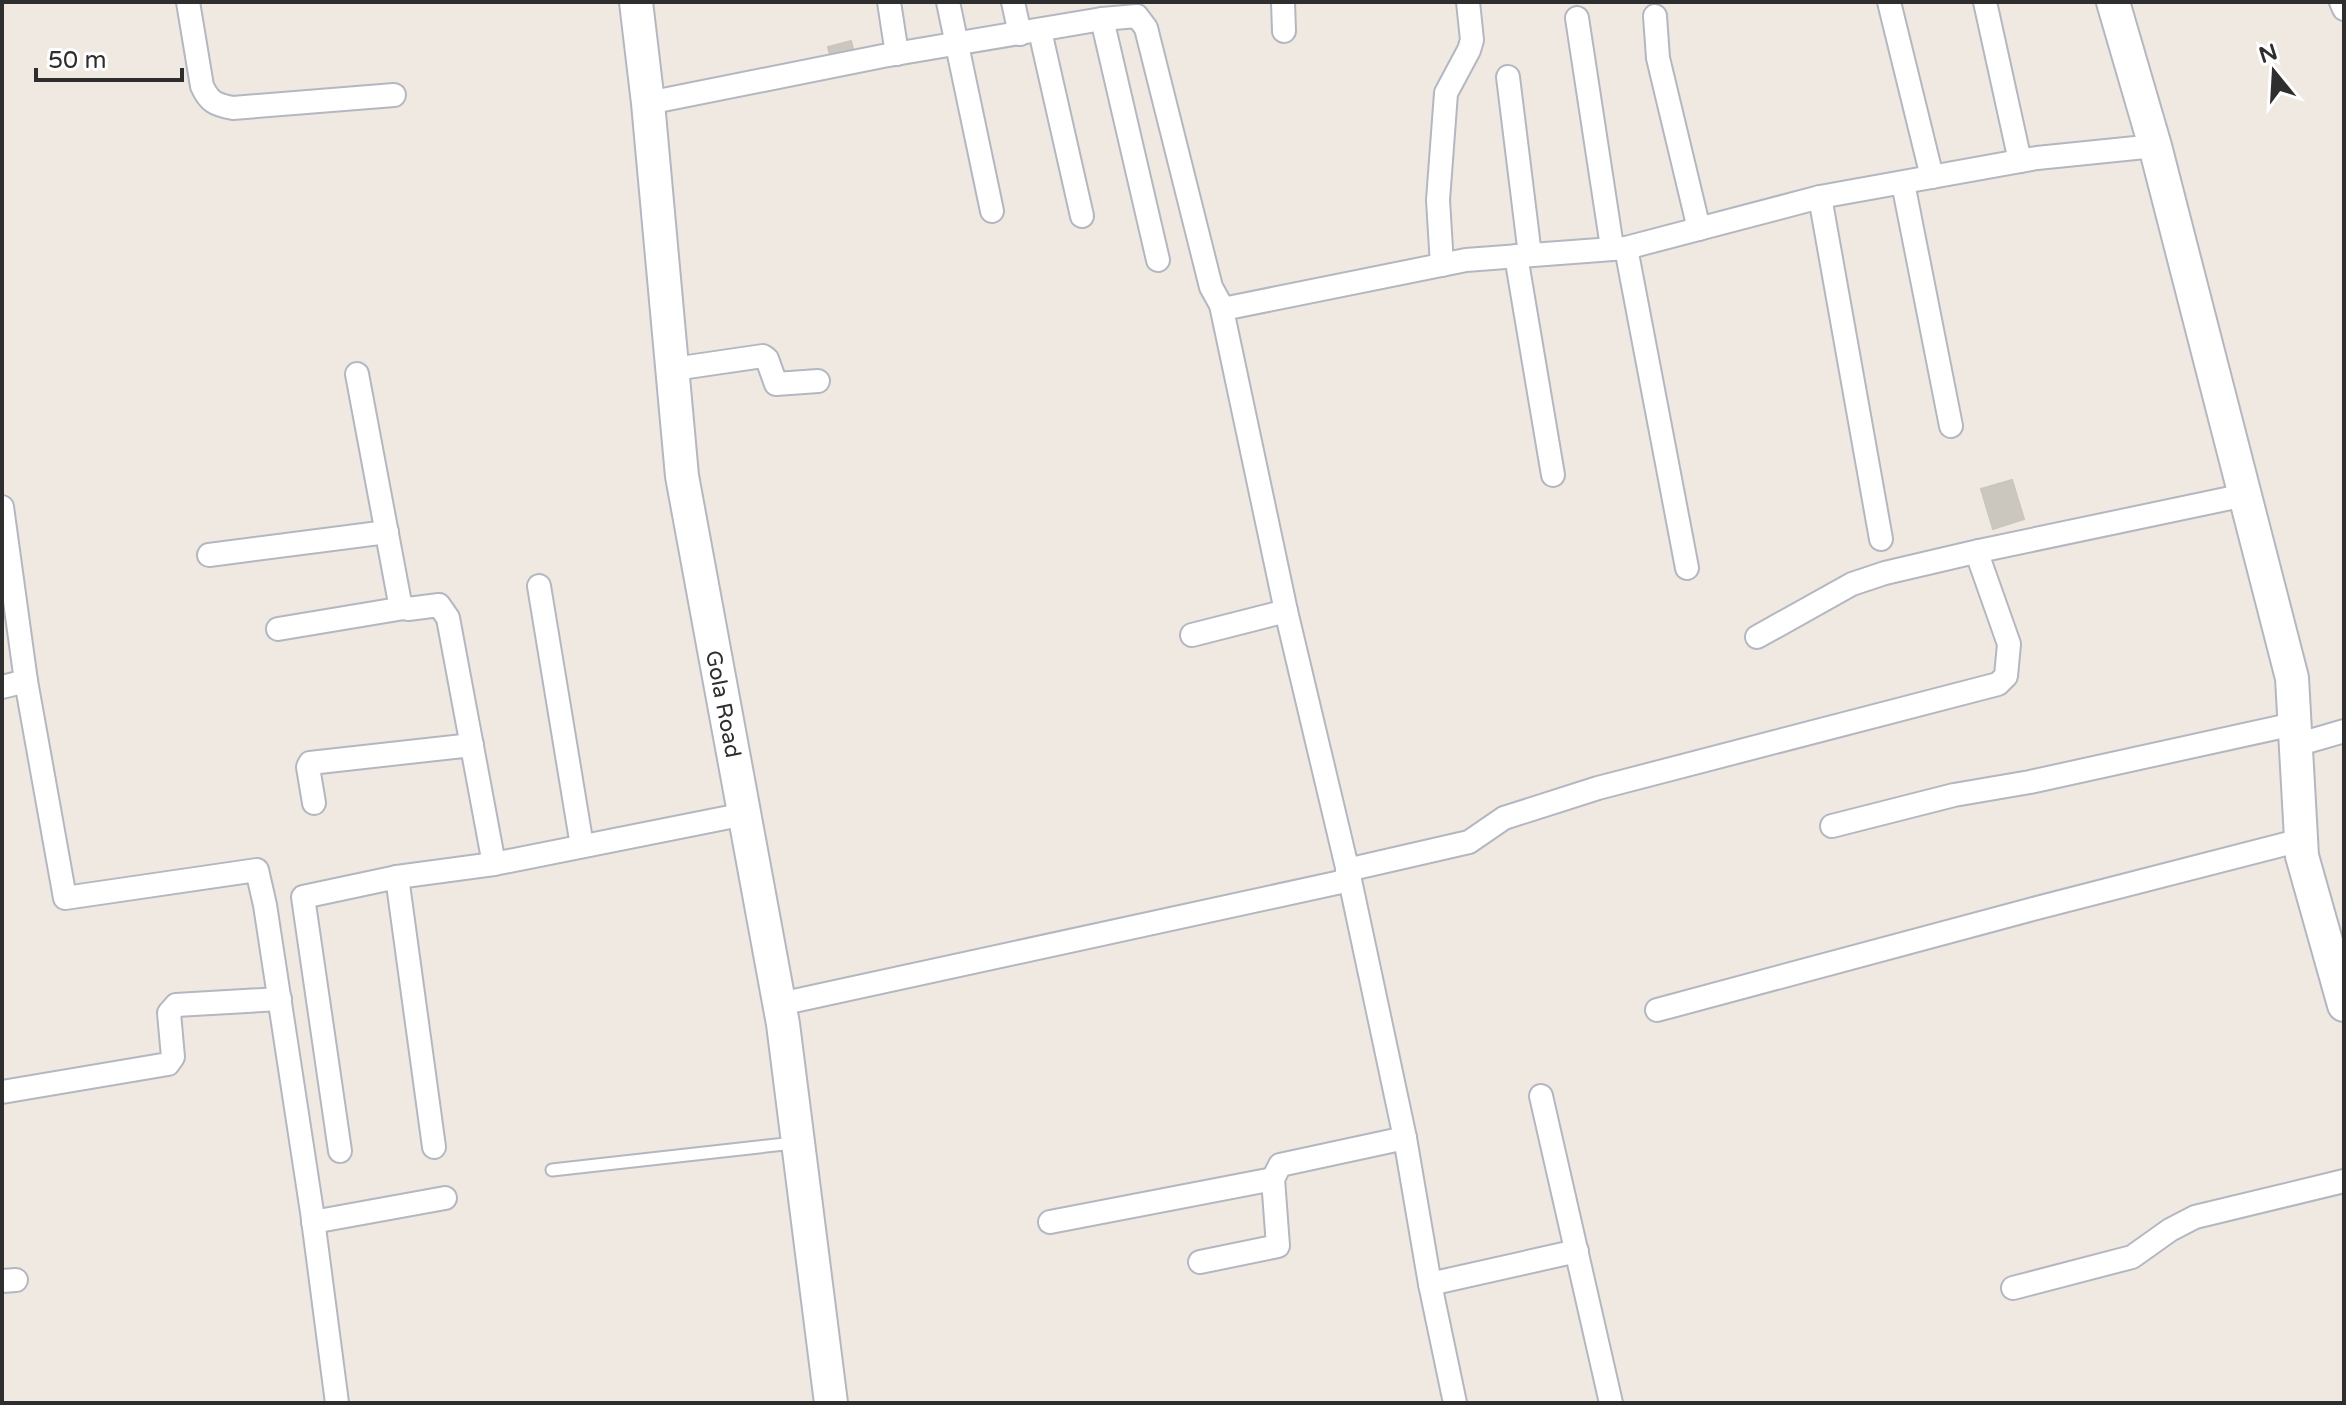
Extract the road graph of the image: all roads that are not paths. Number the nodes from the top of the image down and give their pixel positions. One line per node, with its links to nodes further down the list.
1 (188, 2): 22 (street)
2 (636, 2): 23 (street, Gola Road)
3 (889, 2): 20 (street)
4 (948, 2): 19 (street)
5 (1013, 2): 18 (street)
6 (1283, 2): 17 (street)
7 (1468, 2): 35 (street)
8 (1889, 2): 26 (street)
9 (1985, 2): 25 (street)
10 (2113, 2): 24 (street)
11 (2341, 2): 13 (street)
12 (1136, 9): 16 (street); 36 (street)
13 (2344, 9)
14 (1655, 16): 31 (street)
15 (1577, 18): 32 (street)
16 (1102, 19): 18 (street); 34 (street)
17 (1284, 31)
18 (1030, 33): 19 (street); 30 (street)
19 (956, 44): 20 (street); 29 (street)
20 (897, 54): 23 (street)
21 (1508, 77): 33 (street)
22 (394, 95)
23 (648, 103): 37 (street, Gola Road)
24 (2155, 146): 25 (street); 42 (street)
25 (2020, 161): 26 (street)
26 (1932, 177): 27 (street)
27 (1903, 183): 28 (street); 40 (street)
28 (1820, 197): 31 (street); 45 (street)
29 (992, 211)
30 (1082, 216)
31 (1699, 229): 32 (street)
32 (1619, 247): 33 (street); 48 (street)
33 (1523, 256): 35 (street); 41 (street)
34 (1158, 260)
35 (1442, 265): 36 (street)
36 (1221, 305): 51 (street)
37 (674, 369): 39 (street); 61 (street, Gola Road)
38 (357, 374): 44 (street)
39 (818, 381)
40 (1951, 426)
41 (1553, 475)
42 (2245, 495): 46 (street); 58 (street)
43 (2, 507): 55 (street)
44 (387, 532): 47 (street); 50 (street)
45 (1881, 539)
46 (1979, 551): 54 (street); 66 (street)
47 (209, 555)
48 (1687, 568)
49 (539, 586): 64 (street)
50 (404, 608): 52 (street); 59 (street)
51 (1286, 611): 53 (street); 66 (street)
52 (278, 629)
53 (1192, 635)
54 (1757, 637)
55 (26, 681): 56 (street); 68 (street)
56 (2, 687)
57 (2344, 731): 58 (street)
58 (2295, 735): 62 (street); 63 (street)
59 (472, 745): 60 (street); 65 (street)
60 (314, 803)
61 (745, 814): 64 (street); 70 (street, Gola Road)
62 (1832, 826)
63 (2301, 840): 69 (street); 71 (street)
64 (582, 846): 65 (street)
65 (494, 864): 67 (street)
66 (1349, 875): 70 (street); 74 (street)
67 (397, 877): 76 (street); 77 (street)
68 (280, 999): 72 (street); 82 (street)
69 (2344, 1002)
70 (780, 1004): 75 (street, Gola Road)
71 (1657, 1010)
72 (2, 1092)
73 (1541, 1096): 84 (street)
74 (1405, 1138): 79 (street); 86 (street)
75 (799, 1143): 78 (lane); 89 (street, Gola Road)
76 (434, 1147)
77 (340, 1151)
78 (552, 1170)
79 (1273, 1179): 83 (street); 85 (street)
80 (2344, 1181): 87 (street)
81 (445, 1198): 82 (street)
82 (313, 1222): 88 (street)
83 (1050, 1222)
84 (1577, 1251): 86 (street); 91 (street)
85 (1200, 1262)
86 (1430, 1284): 90 (street)
87 (2013, 1288)
88 (337, 1403)
89 (831, 1403)
90 (1455, 1403)
91 (1611, 1403)

